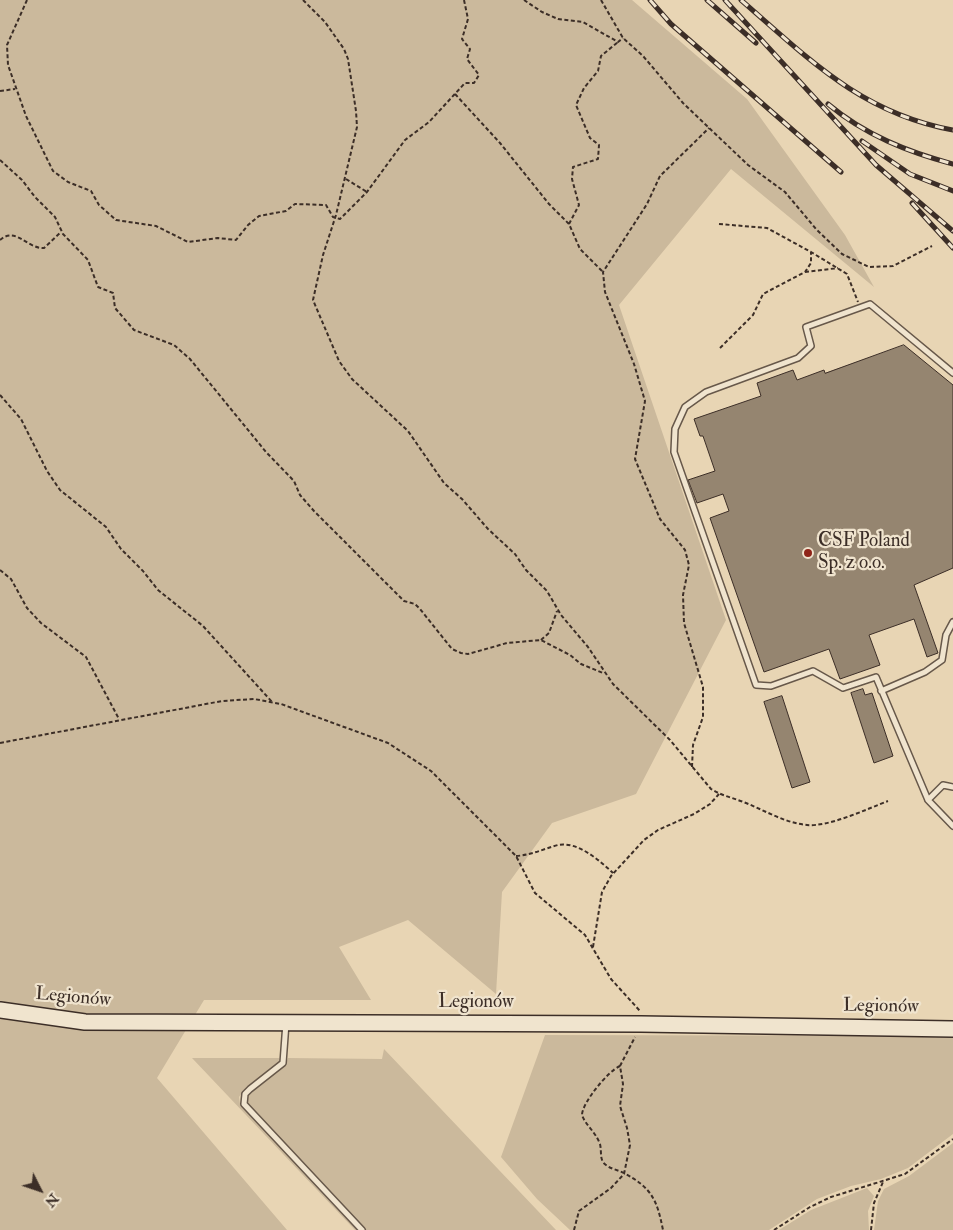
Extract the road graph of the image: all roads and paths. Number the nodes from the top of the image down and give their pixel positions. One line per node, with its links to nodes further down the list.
1 (27, 0): 8 (path)
2 (303, 0): 13 (path)
3 (464, 0): 10 (path)
4 (524, 0): 7 (path)
5 (601, 0): 6 (path)
6 (623, 38): 7 (path); 11 (path)
7 (618, 42): 16 (path)
8 (15, 89): 9 (path); 15 (path)
9 (0, 91)
10 (455, 94): 14 (path); 16 (path)
11 (708, 128): 20 (path); 23 (path)
12 (0, 160): 18 (path)
13 (345, 179): 14 (path); 15 (path)
14 (368, 192): 15 (path)
15 (335, 218): 30 (path)
16 (569, 224): 23 (path)
17 (719, 224): 21 (path)
18 (62, 232): 19 (path); 32 (path)
19 (0, 240)
20 (932, 246)
21 (812, 252): 22 (path); 24 (path)
22 (838, 268): 24 (path); 25 (path)
23 (603, 272): 38 (path)
24 (805, 272): 26 (path)
25 (860, 308): 27 (lane); 34 (lane)
26 (720, 348)
27 (953, 373)
28 (0, 395): 35 (path)
29 (0, 570): 36 (path)
30 (558, 609): 32 (path); 33 (path)
31 (953, 622): 34 (lane)
32 (541, 640): 33 (path)
33 (605, 674): 38 (path)
34 (882, 691): 41 (lane)
35 (273, 702): 36 (path); 44 (path)
36 (119, 720): 37 (path)
37 (0, 742)
38 (692, 767): 40 (path)
39 (953, 787): 41 (lane)
40 (719, 794): 42 (path); 45 (path)
41 (928, 800): 43 (lane)
42 (888, 801)
43 (953, 826)
44 (516, 856): 45 (path); 46 (path)
45 (614, 873): 46 (path)
46 (593, 947): 49 (path)
47 (0, 1010): 48 (street, Legionów)
48 (286, 1023): 49 (street, Legionów); 55 (lane)
49 (641, 1024): 50 (street, Legionów); 51 (path)
50 (953, 1028)
51 (620, 1066): 53 (path); 53 (path)
52 (953, 1139): 54 (path)
53 (624, 1174): 56 (path); 57 (path)
54 (883, 1182): 58 (path); 59 (path)
55 (362, 1230)
56 (574, 1230)
57 (663, 1230)
58 (774, 1230)
59 (871, 1230)

